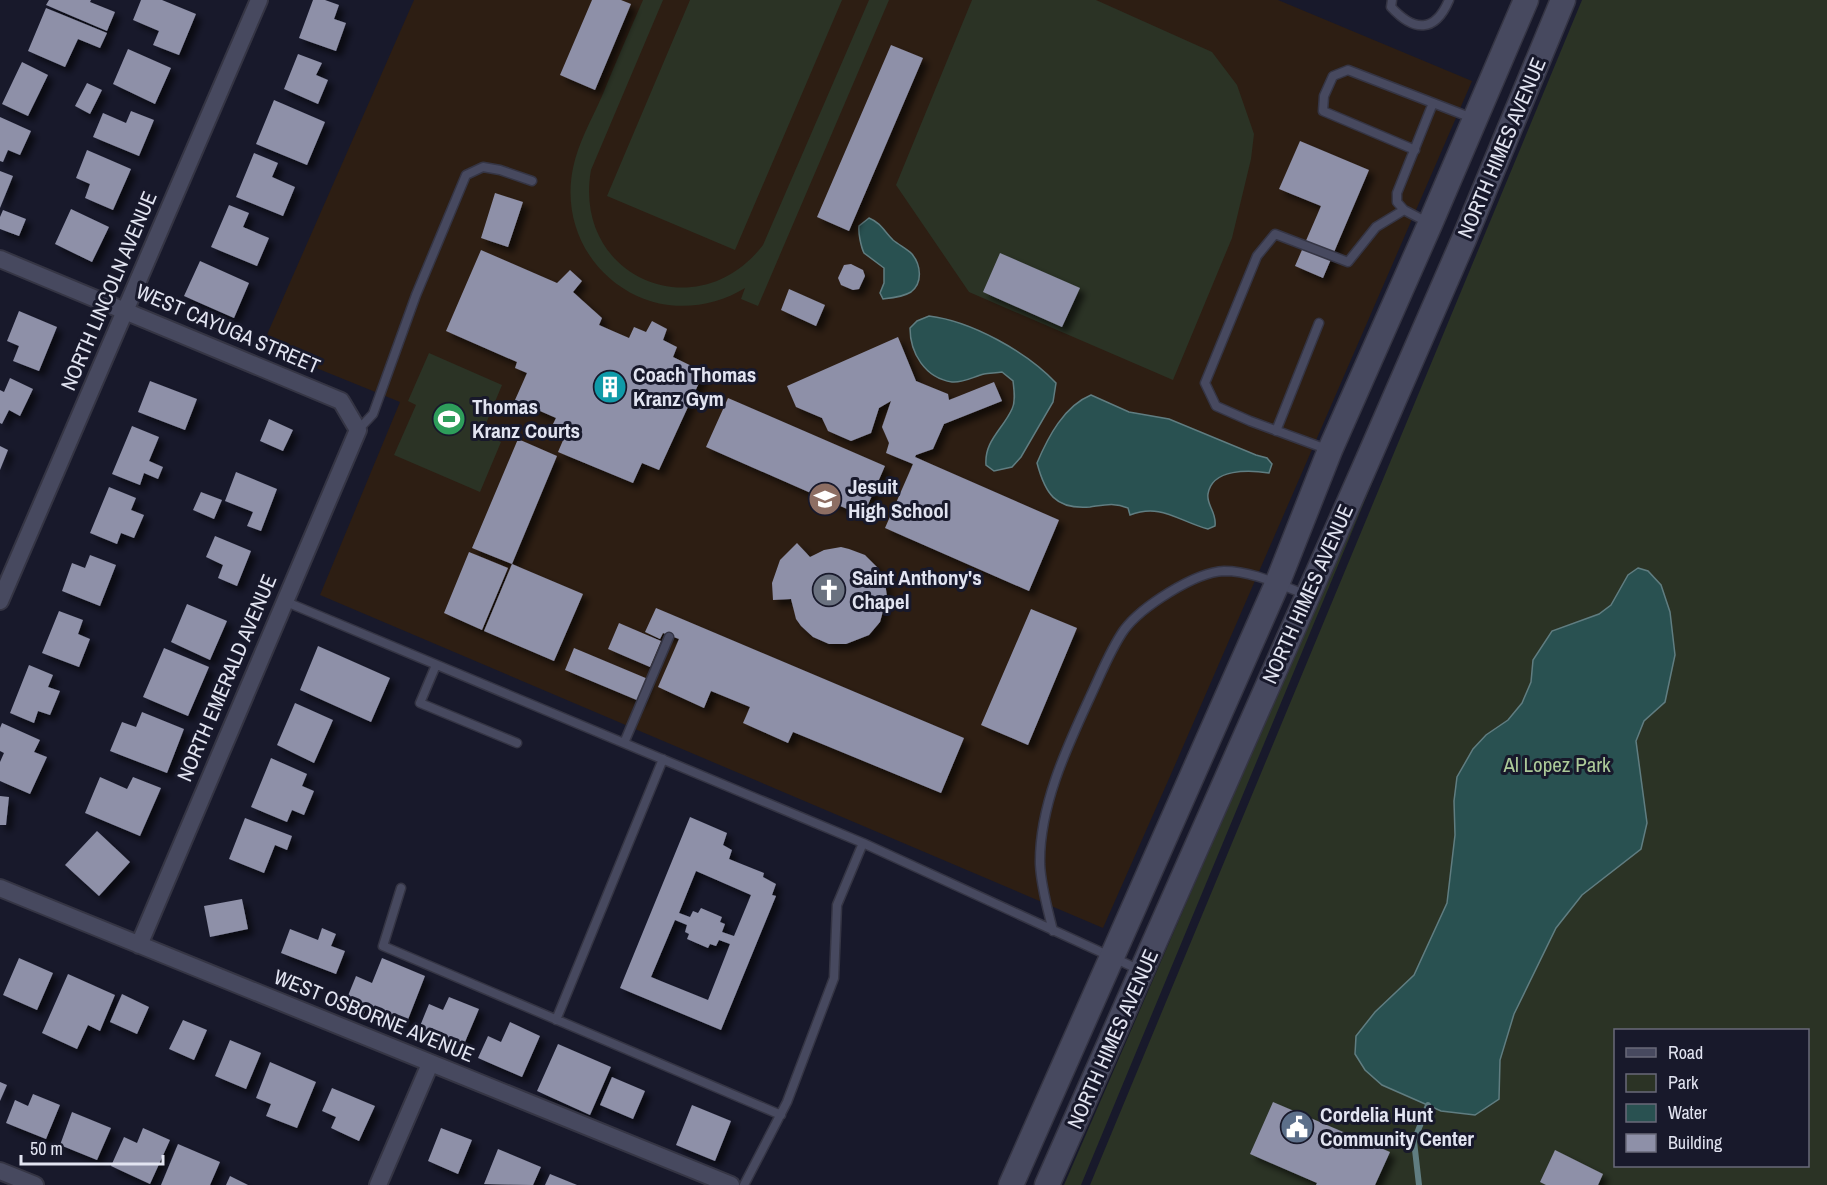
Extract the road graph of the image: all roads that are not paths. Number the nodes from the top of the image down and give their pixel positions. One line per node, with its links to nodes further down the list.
1 (259, 0): 14 (street, NORTH LINCOLN AVENUE)
2 (1392, 0): 3 (lane)
3 (1449, 0)
4 (1526, 0): 7 (street, NORTH HIMES AVENUE)
5 (1563, 0): 12 (street, NORTH HIMES AVENUE)
6 (1433, 103): 7 (lane); 8 (lane); 8 (lane)
7 (1475, 119): 11 (street, NORTH HIMES AVENUE)
8 (1415, 150): 10 (lane)
9 (532, 181): 16 (lane)
10 (1404, 210): 11 (lane); 17 (lane)
11 (1430, 224): 12 (street); 18 (street, NORTH HIMES AVENUE)
12 (1464, 239): 19 (street, NORTH HIMES AVENUE)
13 (0, 259): 14 (street, WEST CAYUGA STREET)
14 (125, 310): 16 (street, WEST CAYUGA STREET); 22 (street, NORTH LINCOLN AVENUE)
15 (1319, 323): 17 (lane)
16 (358, 430): 23 (street, NORTH EMERALD AVENUE)
17 (1276, 431): 18 (lane)
18 (1330, 450): 19 (street); 20 (street, NORTH HIMES AVENUE)
19 (1366, 464): 21 (street, NORTH HIMES AVENUE)
20 (1277, 584): 21 (lane); 32 (lane); 34 (street, NORTH HIMES AVENUE)
21 (1307, 595): 35 (street, NORTH HIMES AVENUE)
22 (0, 601)
23 (284, 601): 25 (lane); 33 (street, NORTH EMERALD AVENUE)
24 (669, 637): 27 (lane)
25 (436, 664): 26 (lane); 27 (lane)
26 (517, 743)
27 (624, 743): 28 (lane)
28 (663, 759): 29 (lane); 36 (lane)
29 (863, 843): 32 (lane); 38 (lane)
30 (0, 888): 33 (street, WEST OSBORNE AVENUE)
31 (401, 888): 36 (lane)
32 (1053, 931): 34 (lane)
33 (139, 945): 37 (street, WEST OSBORNE AVENUE)
34 (1112, 958): 35 (lane); 44 (street, NORTH HIMES AVENUE)
35 (1143, 971): 45 (street, NORTH HIMES AVENUE)
36 (556, 1020): 38 (lane)
37 (430, 1064): 41 (street); 42 (street, WEST OSBORNE AVENUE)
38 (780, 1115): 43 (lane)
39 (0, 1171): 40 (street)
40 (35, 1185)
41 (378, 1185)
42 (731, 1185)
43 (744, 1185)
44 (1011, 1185)
45 (1047, 1185)

